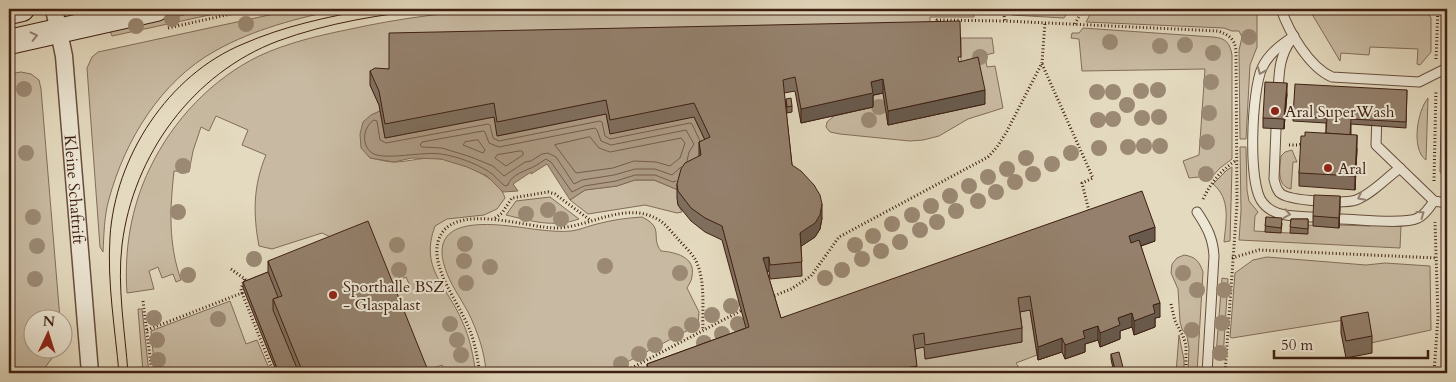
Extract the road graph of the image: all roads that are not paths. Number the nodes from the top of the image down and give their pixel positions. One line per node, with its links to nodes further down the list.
1 (22, 9): 4 (main road)
2 (156, 9): 5 (main road)
3 (1281, 9): 6 (lane)
4 (9, 12)
5 (56, 20): 7 (main road, one-way to 5); 18 (street, Kleine Schaftrift)
6 (1294, 36): 8 (lane); 9 (lane); 16 (lane, one-way to 16)
7 (9, 42)
8 (1447, 68)
9 (1278, 93)
10 (1378, 108): 12 (lane)
11 (1276, 129): 12 (lane, one-way to 11)
12 (1400, 168): 13 (lane)
13 (1434, 201): 14 (lane); 17 (lane, one-way to 13)
14 (1447, 203)
15 (1197, 212): 19 (lane)
16 (1313, 217)
17 (1340, 218)
18 (90, 373)
19 (1207, 373)

